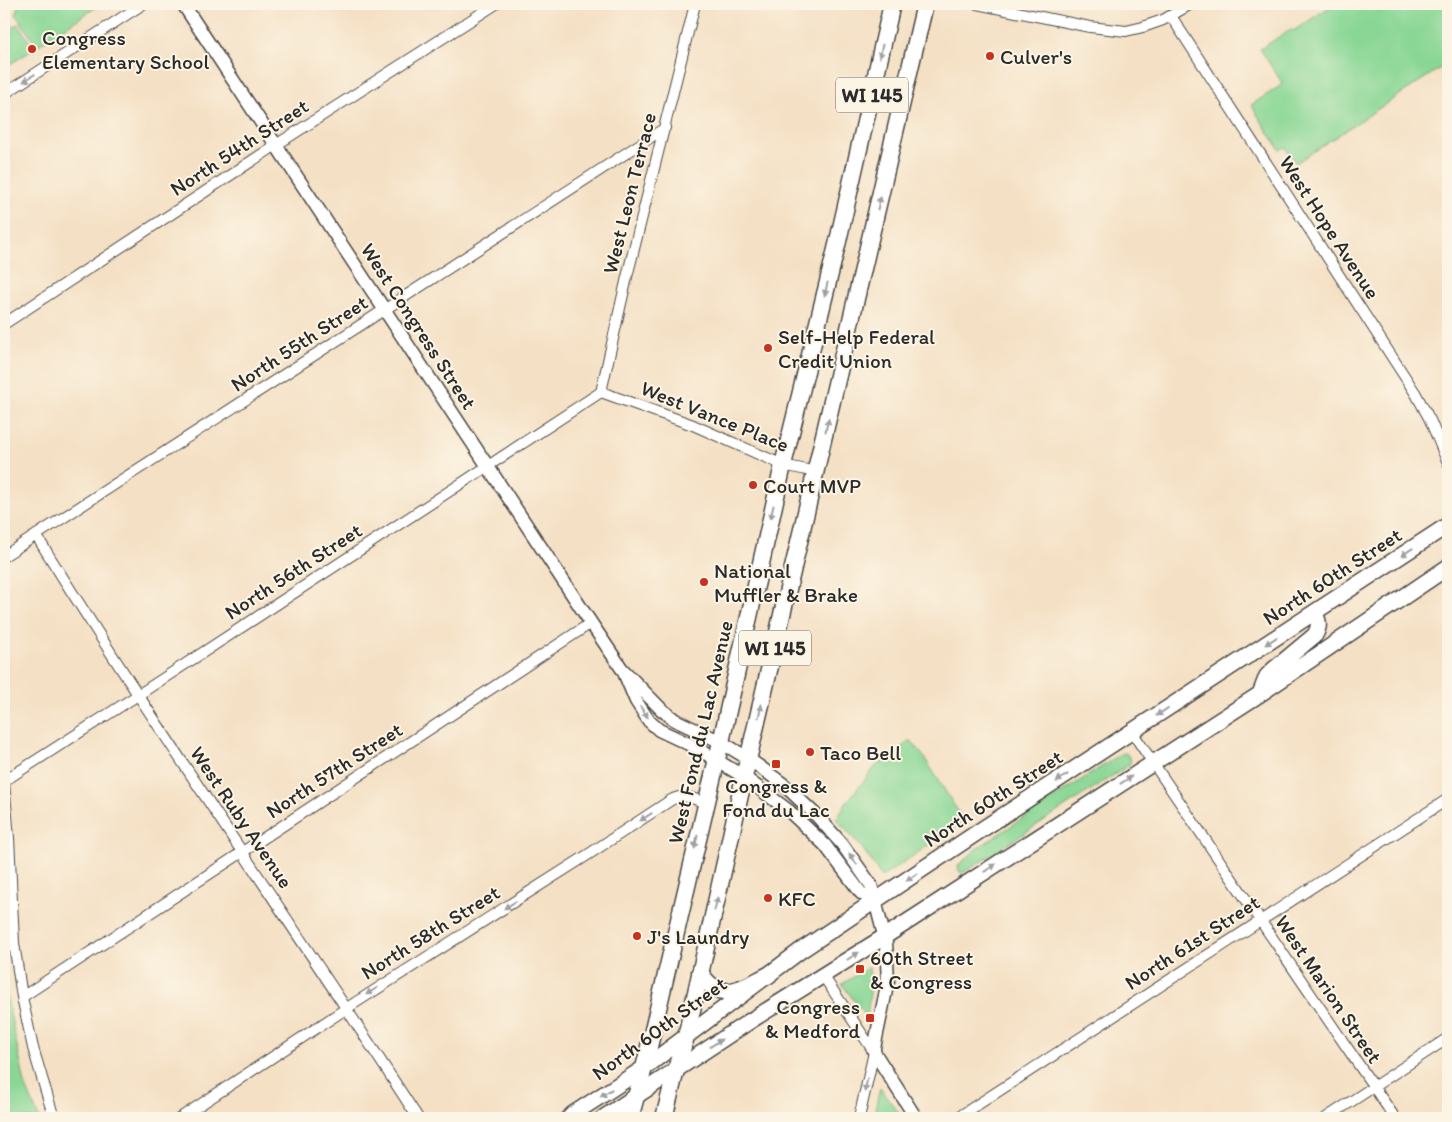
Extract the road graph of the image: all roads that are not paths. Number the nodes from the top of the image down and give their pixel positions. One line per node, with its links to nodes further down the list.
1 (143, 4): 10 (street, one-way to 10)
2 (183, 4): 12 (street, West Congress Street)
3 (496, 4): 12 (street, North 54th Street)
4 (695, 4): 11 (street, West Leon Terrace)
5 (892, 4): 17 (main road, West Fond du Lac Avenue / WI 145, one-way to 17)
6 (925, 4): 19 (main road, WI 145, one-way to 6)
7 (977, 4): 9 (street)
8 (1191, 4): 9 (street)
9 (1171, 16): 16 (street, West Hope Avenue)
10 (4, 94)
11 (665, 128): 13 (street, North 55th Street); 15 (street, West Leon Terrace)
12 (276, 145): 13 (street, West Congress Street); 14 (street, North 54th Street)
13 (384, 309): 18 (street, West Congress Street); 21 (street, North 55th Street)
14 (4, 324)
15 (602, 392): 17 (street, West Vance Place); 18 (street, North 56th Street)
16 (1448, 463)
17 (783, 465): 19 (street, West Vance Place); 30 (main road, West Fond du Lac Avenue / WI 145, one-way to 30)
18 (487, 466): 25 (street, West Congress Street); 28 (street, North 56th Street)
19 (816, 472): 31 (main road, WI 145, one-way to 19)
20 (1448, 525): 24 (main road, North 60th Street, one-way to 24)
21 (36, 535): 22 (street, North 55th Street); 28 (street, West Ruby Avenue)
22 (4, 556)
23 (1448, 568): 27 (main road, North 60th Street)
24 (1315, 613): 27 (main road); 29 (main road, North 60th Street, one-way to 29)
25 (591, 623): 26 (street, West Congress Street); 38 (street, North 57th Street)
26 (622, 669): 30 (street, West Congress Street); 32 (street, West Congress Street, one-way to 32)
27 (1260, 694): 33 (main road, North 60th Street)
28 (138, 695): 35 (street, North 56th Street); 38 (street, West Ruby Avenue)
29 (1132, 732): 33 (street, West Marion Street); 39 (main road, North 60th Street, one-way to 39)
30 (720, 742): 31 (street, West Congress Street); 32 (main road, West Fond du Lac Avenue / WI 145)
31 (749, 759): 34 (main road, WI 145); 39 (street, West Congress Street, one-way to 31)
32 (716, 760): 34 (street, West Congress Street); 37 (main road, West Fond du Lac Avenue / WI 145)
33 (1153, 763): 40 (street, West Marion Street); 41 (main road, North 60th Street, one-way to 33)
34 (744, 777): 39 (street, West Congress Street); 42 (main road, WI 145, one-way to 34)
35 (4, 782): 45 (street)
36 (1448, 799): 40 (street, North 61st Street)
37 (706, 803): 46 (street, North 58th Street, one-way to 46); 50 (main road, West Fond du Lac Avenue / WI 145, one-way to 50)
38 (243, 852): 45 (street, North 57th Street); 46 (street, West Ruby Avenue)
39 (875, 902): 41 (street); 43 (main road, North 60th Street)
40 (1260, 920): 52 (street, West Marion Street); 63 (street, North 61st Street)
41 (884, 937): 44 (main road, North 60th Street, one-way to 41); 49 (street)
42 (700, 972): 43 (main road); 47 (main road, WI 145)
43 (769, 974): 47 (main road, North 60th Street)
44 (822, 974): 49 (street); 51 (main road, North 60th Street, one-way to 44)
45 (22, 997): 54 (street)
46 (347, 1008): 55 (street, North 58th Street); 56 (street, West Ruby Avenue)
47 (686, 1037): 50 (main road, North 60th Street); 51 (main road, WI 145)
48 (1448, 1038): 52 (street)
49 (874, 1052): 61 (street, one-way to 61); 62 (street)
50 (644, 1068): 53 (main road, West Fond du Lac Avenue / WI 145); 57 (main road, North 60th Street, one-way to 57)
51 (676, 1070): 53 (main road, North 60th Street); 60 (main road, WI 145)
52 (1374, 1087): 64 (street); 65 (street, West Marion Street)
53 (635, 1098): 58 (main road, North 60th Street); 59 (main road, West Fond du Lac Avenue / WI 145)
54 (54, 1118)
55 (180, 1118)
56 (418, 1118)
57 (569, 1118)
58 (603, 1118)
59 (630, 1118)
60 (664, 1118)
61 (859, 1118)
62 (916, 1118)
63 (957, 1118)
64 (1326, 1118)
65 (1394, 1118)

